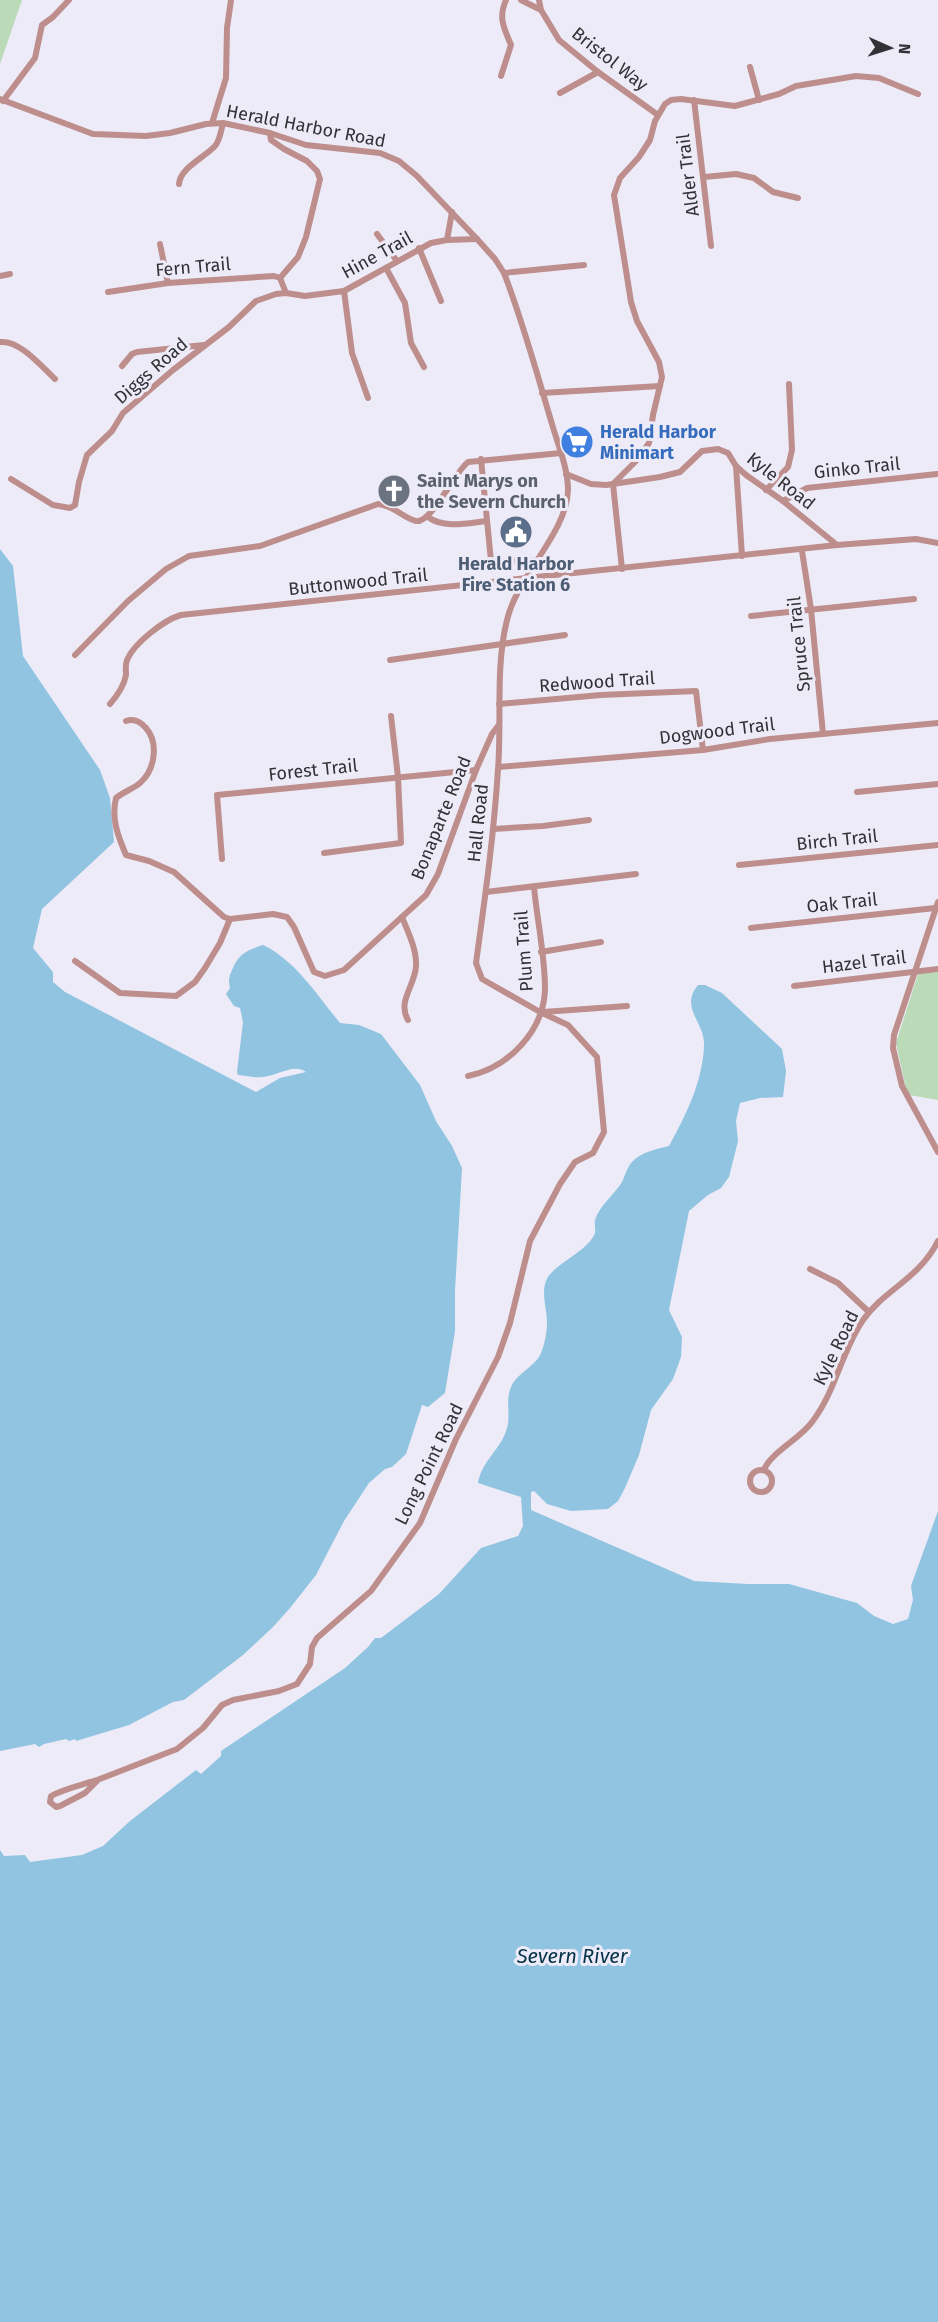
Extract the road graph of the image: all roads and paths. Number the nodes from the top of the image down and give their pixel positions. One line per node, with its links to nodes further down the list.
1 (69, 0): 12 (street)
2 (231, 0): 16 (street)
3 (506, 0): 9 (street)
4 (521, 0): 6 (street)
5 (539, 0): 6 (street)
6 (541, 10): 8 (street, Bristol Way)
7 (750, 67): 14 (street)
8 (598, 72): 10 (street); 15 (street, Bristol Way)
9 (501, 76)
10 (560, 93)
11 (918, 94): 14 (street)
12 (2, 100): 16 (street, Herald Harbor Road)
13 (694, 100): 14 (street); 15 (street); 19 (street, Alder Trail)
14 (759, 100)
15 (658, 115): 47 (street)
16 (212, 123): 17 (street, Herald Harbor Road)
17 (223, 123): 18 (street, Herald Harbor Road); 20 (street)
18 (270, 133): 22 (street, Herald Harbor Road); 35 (street)
19 (704, 177): 21 (street); 27 (street, Alder Trail)
20 (179, 184)
21 (798, 198)
22 (453, 212): 24 (street, Herald Harbor Road); 25 (street)
23 (377, 234): 29 (street)
24 (477, 239): 25 (street, Hine Trail); 32 (street, Herald Harbor Road)
25 (447, 240): 28 (street, Hine Trail)
26 (160, 244): 36 (street)
27 (711, 246)
28 (419, 248): 29 (street, Hine Trail); 40 (street)
29 (397, 261): 31 (street, Hine Trail)
30 (584, 265): 32 (street)
31 (386, 268): 37 (street, Hine Trail); 44 (street)
32 (504, 273): 48 (street, Herald Harbor Road)
33 (10, 274): 34 (street)
34 (0, 276)
35 (280, 278): 36 (street, Fern Trail); 39 (street)
36 (168, 283): 38 (street, Fern Trail)
37 (344, 291): 39 (street, Hine Trail); 49 (street)
38 (108, 292)
39 (286, 293): 42 (street, Diggs Road)
40 (441, 301)
41 (3, 342): 45 (street)
42 (204, 345): 43 (street); 55 (street, Diggs Road)
43 (122, 366)
44 (424, 367)
45 (55, 379)
46 (789, 384): 57 (street)
47 (660, 386): 48 (street); 56 (street)
48 (542, 393): 50 (street, Herald Harbor Road)
49 (368, 398)
50 (561, 453): 51 (street); 53 (street, Herald Harbor Road)
51 (481, 459): 59 (street); 60 (street)
52 (736, 466): 56 (street, Kyle Road); 57 (street, Kyle Road); 64 (street)
53 (566, 471): 56 (street); 65 (street, Hall Road)
54 (937, 474): 58 (street, Ginko Trail)
55 (11, 479)
56 (613, 484): 66 (street)
57 (766, 490): 58 (street, Kyle Road)
58 (783, 501): 62 (street, Kyle Road)
59 (428, 517): 60 (street); 73 (street)
60 (487, 521): 65 (street)
61 (938, 543): 62 (street)
62 (837, 545): 63 (street, Buttonwood Trail)
63 (802, 551): 64 (street, Buttonwood Trail); 69 (street, Spruce Trail)
64 (742, 556): 66 (street, Buttonwood Trail)
65 (536, 560): 67 (street, Hall Road)
66 (622, 569): 67 (street, Buttonwood Trail)
67 (524, 579): 72 (street, Hall Road); 75 (street, Buttonwood Trail)
68 (914, 599): 69 (street)
69 (811, 609): 70 (street); 81 (street, Spruce Trail)
70 (751, 616)
71 (565, 635): 72 (street)
72 (504, 642): 74 (street); 76 (street, Hall Road)
73 (75, 655)
74 (390, 660)
75 (110, 704)
76 (499, 704): 80 (street, Hall Road); 82 (street, Redwood Trail)
77 (391, 716): 85 (street)
78 (126, 721): 99 (street)
79 (938, 723): 81 (street, Dogwood Trail)
80 (499, 726): 83 (street, Hall Road); 84 (street, Bonaparte Road)
81 (823, 734): 82 (street, Dogwood Trail)
82 (703, 750): 83 (street, Dogwood Trail)
83 (498, 767): 89 (street, Hall Road)
84 (476, 770): 85 (street, Forest Trail); 98 (street, Bonaparte Road)
85 (398, 777): 91 (street); 92 (street, Forest Trail)
86 (938, 784): 87 (street)
87 (857, 792)
88 (589, 820): 89 (street)
89 (493, 829): 96 (street, Hall Road)
90 (938, 845): 93 (street, Birch Trail)
91 (324, 853)
92 (222, 859)
93 (738, 865)
94 (636, 874): 95 (street)
95 (534, 887): 96 (street); 102 (street, Plum Trail)
96 (486, 892): 108 (street, Hall Road)
97 (937, 905): 100 (street, Oak Trail); 105 (street)
98 (402, 917): 99 (street, Bonaparte Road); 109 (street)
99 (230, 919): 103 (street)
100 (751, 928)
101 (601, 942): 102 (street)
102 (541, 952): 108 (street, Plum Trail)
103 (75, 961)
104 (938, 969): 105 (street, Hazel Trail)
105 (914, 972): 106 (street, Hazel Trail); 112 (street)
106 (794, 986)
107 (627, 1006): 108 (street)
108 (540, 1012): 110 (street, Plum Trail); 111 (street, Hall Road)
109 (408, 1020)
110 (468, 1076)
111 (604, 1132): 117 (street, Long Point Road)
112 (938, 1152)
113 (938, 1241): 115 (street, Kyle Road)
114 (810, 1269): 115 (street)
115 (869, 1312): 116 (street, Kyle Road)
116 (764, 1470)
117 (98, 1780): 117 (street, Long Point Road)

